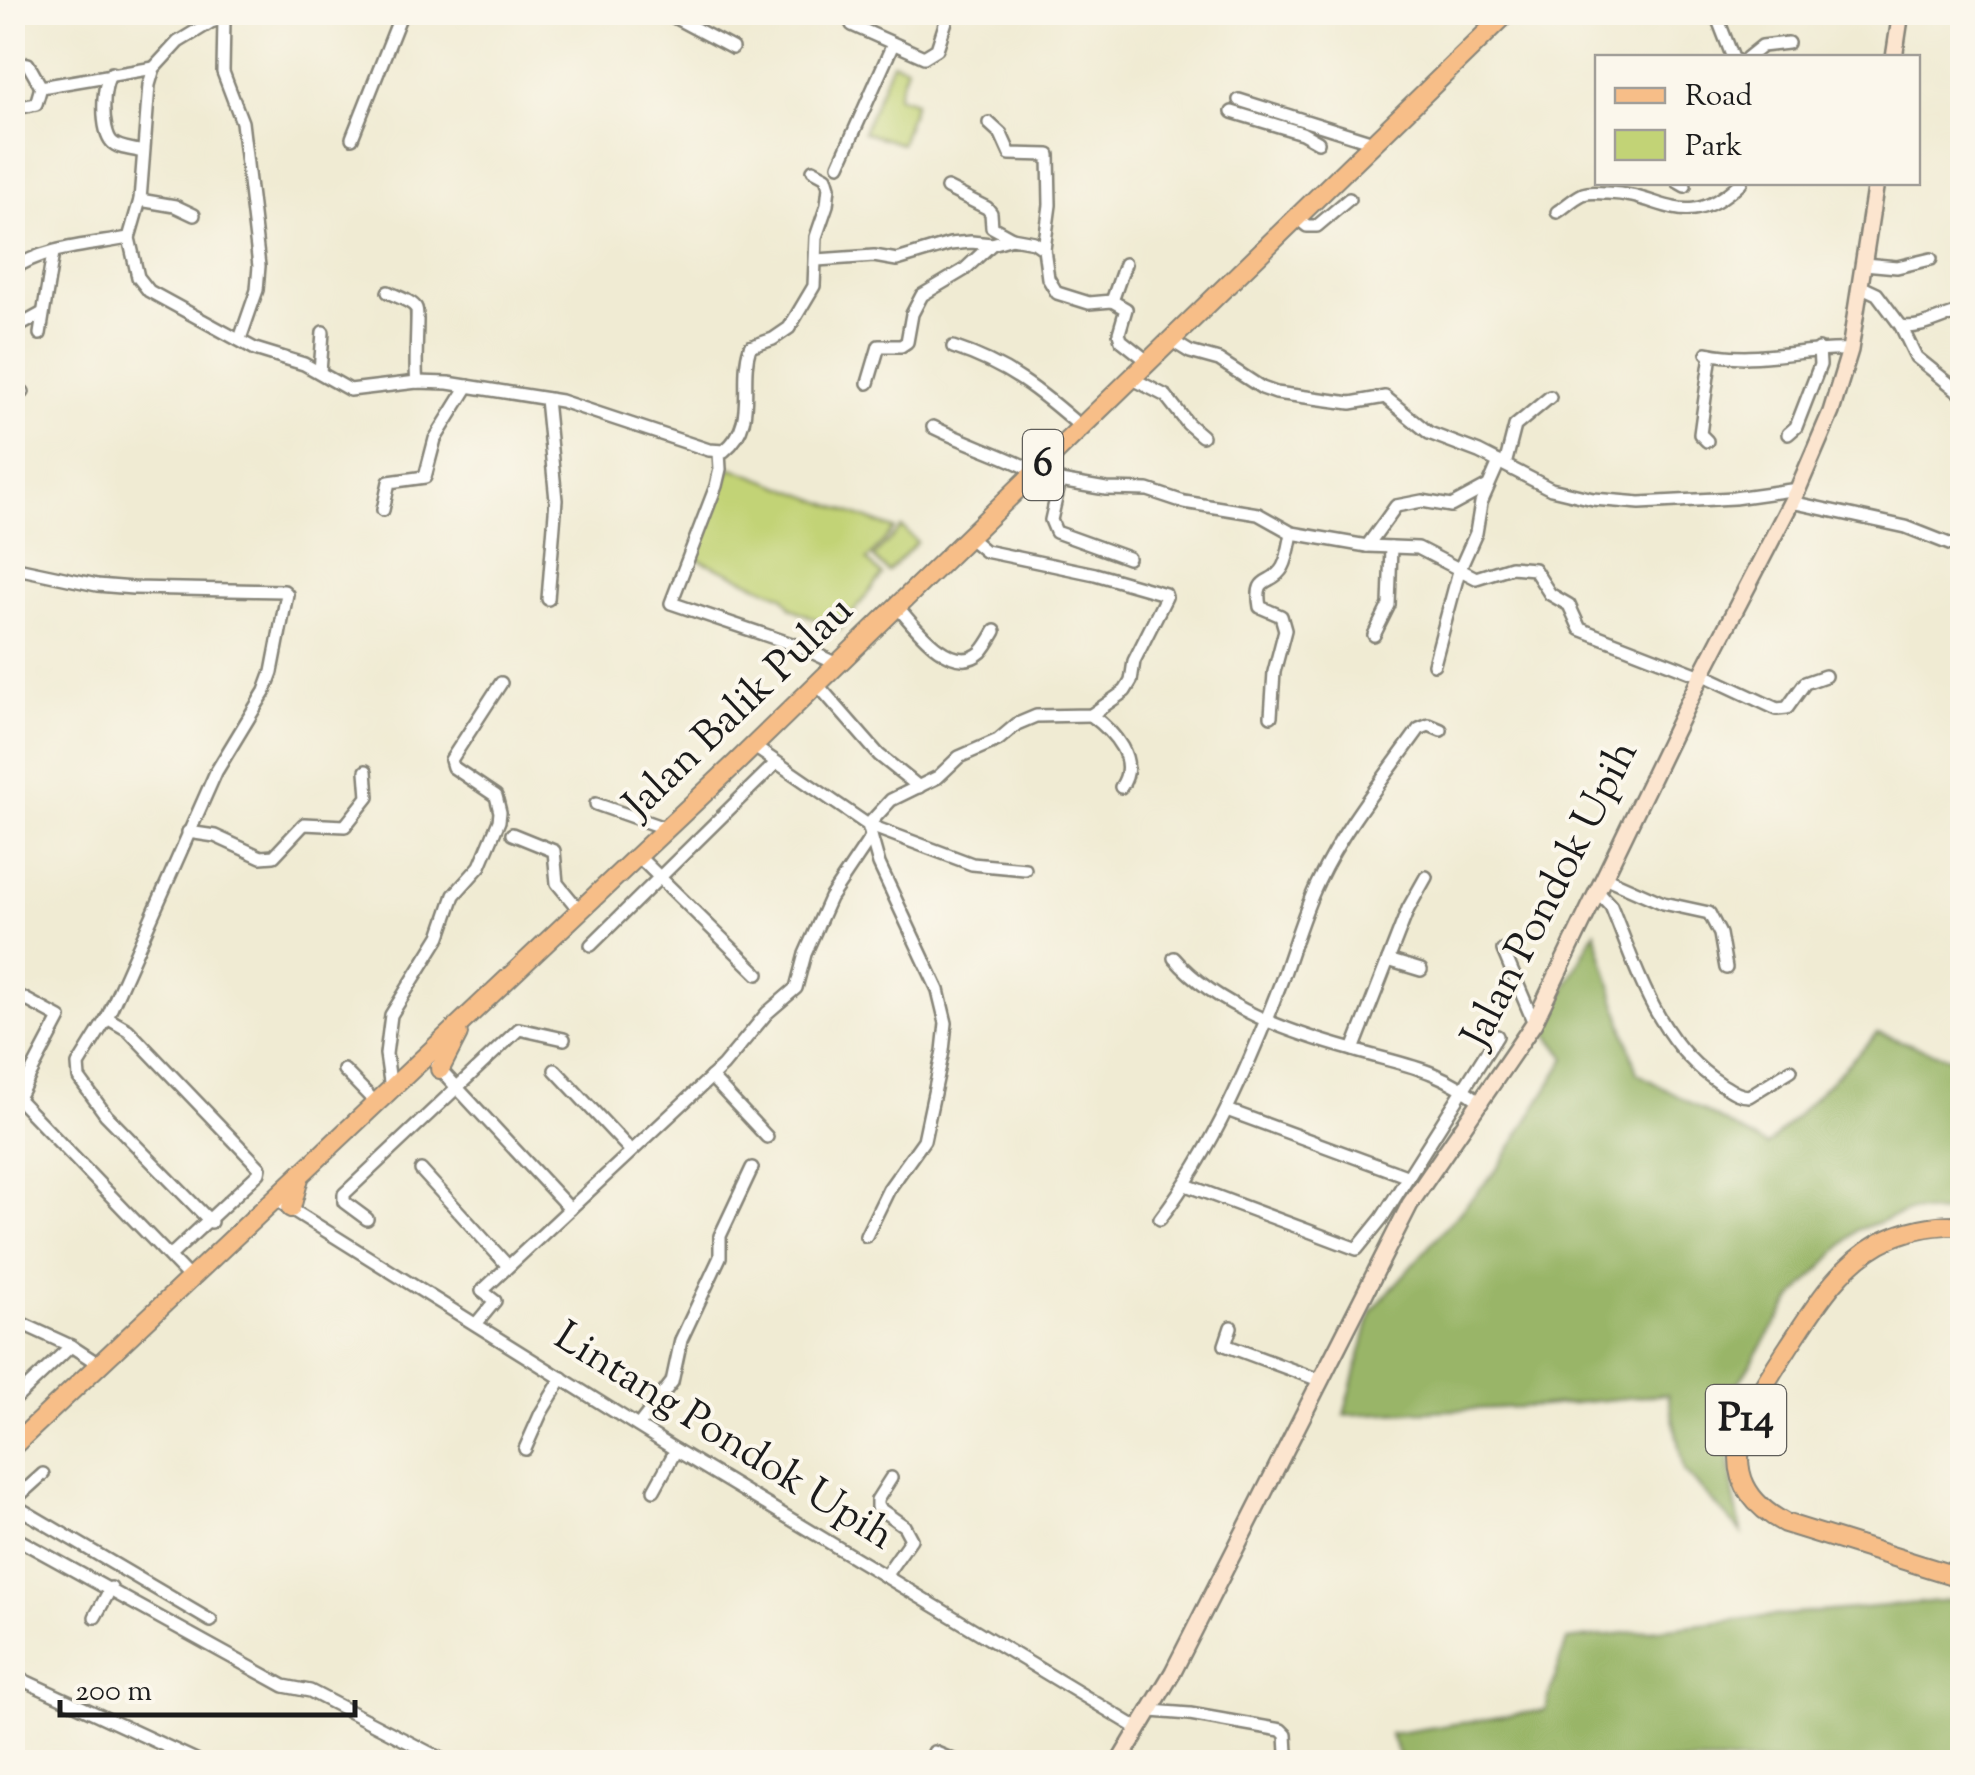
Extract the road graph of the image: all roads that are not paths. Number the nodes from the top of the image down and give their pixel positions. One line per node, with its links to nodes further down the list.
1 (20, 12): 9 (street)
2 (242, 12): 10 (street)
3 (402, 12): 24 (street)
4 (664, 12): 14 (street)
5 (949, 12): 13 (street)
6 (1508, 12): 26 (main road, Jalan Balik Pulau / 6)
7 (1715, 12): 15 (street)
8 (1901, 12): 17 (main road)
9 (12, 16)
10 (224, 19): 19 (street); 57 (street)
11 (852, 25): 13 (street)
12 (1788, 43): 16 (street)
13 (894, 44): 28 (street)
14 (732, 48)
15 (1732, 55)
16 (1752, 55)
17 (1894, 55)
18 (12, 62): 21 (street)
19 (154, 68): 20 (street); 27 (street)
20 (112, 73): 21 (street); 27 (street)
21 (41, 87): 22 (street)
22 (14, 111)
23 (989, 122): 41 (street)
24 (352, 138)
25 (1318, 142): 26 (street)
26 (1373, 142): 37 (main road, Jalan Balik Pulau / 6)
27 (142, 152): 34 (street)
28 (839, 165)
29 (813, 170): 44 (street)
30 (1737, 185): 35 (street)
31 (1876, 185): 46 (main road, Jalan Pondok Upih)
32 (947, 188): 39 (street)
33 (1349, 198): 37 (street)
34 (140, 200): 36 (street); 38 (street)
35 (1557, 212)
36 (194, 214)
37 (1296, 217): 58 (main road, Jalan Balik Pulau / 6)
38 (130, 238): 42 (street); 57 (street)
39 (1012, 238): 40 (street); 41 (street)
40 (992, 244): 44 (street); 66 (street)
41 (1044, 248): 50 (street)
42 (53, 253): 47 (street); 52 (street)
43 (1931, 258): 46 (street)
44 (817, 260): 76 (street)
45 (1125, 264): 50 (street)
46 (1864, 264): 48 (main road, Jalan Pondok Upih)
47 (12, 270)
48 (1862, 287): 53 (street); 61 (main road, Jalan Pondok Upih)
49 (388, 292): 65 (street)
50 (1112, 301): 62 (street)
51 (1962, 312): 53 (street)
52 (41, 314): 54 (street); 56 (street)
53 (1901, 326): 68 (street)
54 (12, 330)
55 (323, 332): 63 (street)
56 (40, 334)
57 (240, 338): 63 (street)
58 (1172, 340): 62 (main road, Jalan Balik Pulau / 6); 77 (street)
59 (953, 348): 72 (street)
60 (1819, 348): 61 (street); 73 (street); 75 (street)
61 (1850, 350): 81 (main road, Jalan Pondok Upih)
62 (1150, 363): 64 (main road, Jalan Balik Pulau / 6)
63 (320, 372): 65 (street)
64 (1133, 379): 72 (main road, Jalan Balik Pulau / 6); 74 (street)
65 (417, 382): 67 (street)
66 (868, 383)
67 (468, 386): 70 (street); 82 (street)
68 (1962, 394)
69 (1550, 397): 77 (street)
70 (546, 399): 76 (street); 91 (street)
71 (933, 427): 78 (street)
72 (1082, 428): 78 (main road, Jalan Balik Pulau / 6)
73 (1788, 434)
74 (1202, 436)
75 (1707, 441)
76 (719, 452): 95 (street)
77 (1502, 464): 80 (street); 81 (street)
78 (1038, 470): 79 (street); 84 (main road, Jalan Balik Pulau / 6)
79 (1060, 480): 83 (street); 88 (street)
80 (1488, 485): 85 (street); 90 (street)
81 (1794, 496): 87 (street); 97 (main road, Jalan Pondok Upih)
82 (383, 510)
83 (1292, 533): 85 (street); 102 (street)
84 (968, 538): 92 (main road, Jalan Balik Pulau / 6); 101 (street)
85 (1367, 546): 86 (street)
86 (1391, 548): 90 (street); 94 (street)
87 (1962, 549)
88 (1128, 558)
89 (12, 567): 112 (street)
90 (1459, 570): 96 (street); 97 (street)
91 (548, 600)
92 (898, 606): 93 (street); 95 (main road, Jalan Balik Pulau / 6)
93 (995, 632)
94 (1374, 635)
95 (837, 664): 100 (main road, Jalan Balik Pulau / 6)
96 (1434, 664)
97 (1702, 675): 98 (street); 118 (main road, Jalan Pondok Upih)
98 (1825, 676)
99 (501, 683): 142 (street)
100 (816, 684): 104 (main road, Jalan Balik Pulau / 6); 107 (street)
101 (1091, 715): 107 (street); 108 (street)
102 (1271, 716)
103 (1442, 730): 129 (street)
104 (753, 746): 105 (street); 110 (main road, Jalan Balik Pulau / 6)
105 (776, 763): 111 (street); 117 (street)
106 (366, 771): 112 (street)
107 (919, 787): 111 (street)
108 (1121, 787)
109 (596, 804): 110 (street)
110 (667, 828): 114 (main road, Jalan Balik Pulau / 6)
111 (869, 831): 115 (street); 138 (street); 159 (street)
112 (188, 832): 128 (street)
113 (512, 834): 119 (street)
114 (638, 856): 117 (street); 119 (main road, Jalan Balik Pulau / 6)
115 (1025, 869)
116 (1426, 876): 123 (street)
117 (660, 877): 120 (street); 126 (street)
118 (1601, 884): 124 (street); 130 (main road, Jalan Pondok Upih); 137 (street)
119 (580, 911): 134 (main road, Jalan Balik Pulau / 6)
120 (591, 945)
121 (1504, 950): 130 (street)
122 (1174, 958): 129 (street)
123 (1388, 960): 125 (street); 133 (street)
124 (1726, 968)
125 (1421, 970)
126 (758, 974)
127 (12, 992): 141 (street)
128 (107, 1018): 151 (street); 157 (street)
129 (1267, 1020): 133 (street); 144 (street)
130 (1534, 1023): 143 (main road, Jalan Pondok Upih)
131 (1497, 1036): 140 (street)
132 (564, 1039): 139 (street)
133 (1353, 1050): 140 (street)
134 (435, 1064): 139 (street); 142 (main road)
135 (344, 1070): 142 (street)
136 (555, 1070): 146 (street)
137 (1791, 1070)
138 (711, 1077): 145 (street); 146 (street)
139 (458, 1088): 153 (street); 156 (street)
140 (1464, 1090): 143 (street); 149 (street)
141 (16, 1094): 160 (street)
142 (383, 1096): 152 (main road)
143 (1482, 1103): 169 (main road, Jalan Pondok Upih)
144 (1228, 1110): 149 (street); 150 (street)
145 (766, 1137)
146 (631, 1151): 153 (street)
147 (752, 1168): 171 (street)
148 (421, 1170): 161 (street)
149 (1406, 1176): 150 (street)
150 (1186, 1185): 155 (street)
151 (238, 1196): 154 (street); 157 (street)
152 (283, 1204): 154 (main road); 164 (street, Lintang Pondok Upih)
153 (570, 1209): 161 (street)
154 (257, 1216): 162 (main road)
155 (1160, 1219)
156 (367, 1220)
157 (210, 1222): 160 (street)
158 (1962, 1225): 181 (main road, P14)
159 (866, 1236)
160 (170, 1256): 162 (street)
161 (508, 1266): 164 (street)
162 (189, 1277): 167 (main road)
163 (12, 1319): 166 (street)
164 (476, 1324): 168 (street, Lintang Pondok Upih)
165 (1231, 1327): 169 (street)
166 (71, 1346): 167 (street); 170 (street)
167 (97, 1363): 172 (main road)
168 (562, 1378): 171 (street, Lintang Pondok Upih); 173 (street)
169 (1322, 1382): 186 (main road, Jalan Pondok Upih)
170 (12, 1402)
171 (638, 1426): 174 (street, Lintang Pondok Upih)
172 (12, 1447)
173 (525, 1449)
174 (676, 1450): 177 (street); 180 (street, Lintang Pondok Upih)
175 (43, 1474): 178 (street)
176 (891, 1478): 180 (street)
177 (654, 1490)
178 (12, 1503): 184 (street)
179 (12, 1536): 182 (street)
180 (885, 1576): 187 (street, Lintang Pondok Upih)
181 (1962, 1578)
182 (110, 1588): 183 (street); 190 (street)
183 (96, 1618)
184 (211, 1622)
185 (12, 1675): 189 (street)
186 (1151, 1711): 187 (main road, Jalan Pondok Upih); 193 (street)
187 (1139, 1729): 192 (main road, Jalan Pondok Upih)
188 (934, 1752): 191 (street)
189 (196, 1760)
190 (446, 1762)
191 (958, 1762)
192 (1118, 1762)
193 (1297, 1762)

